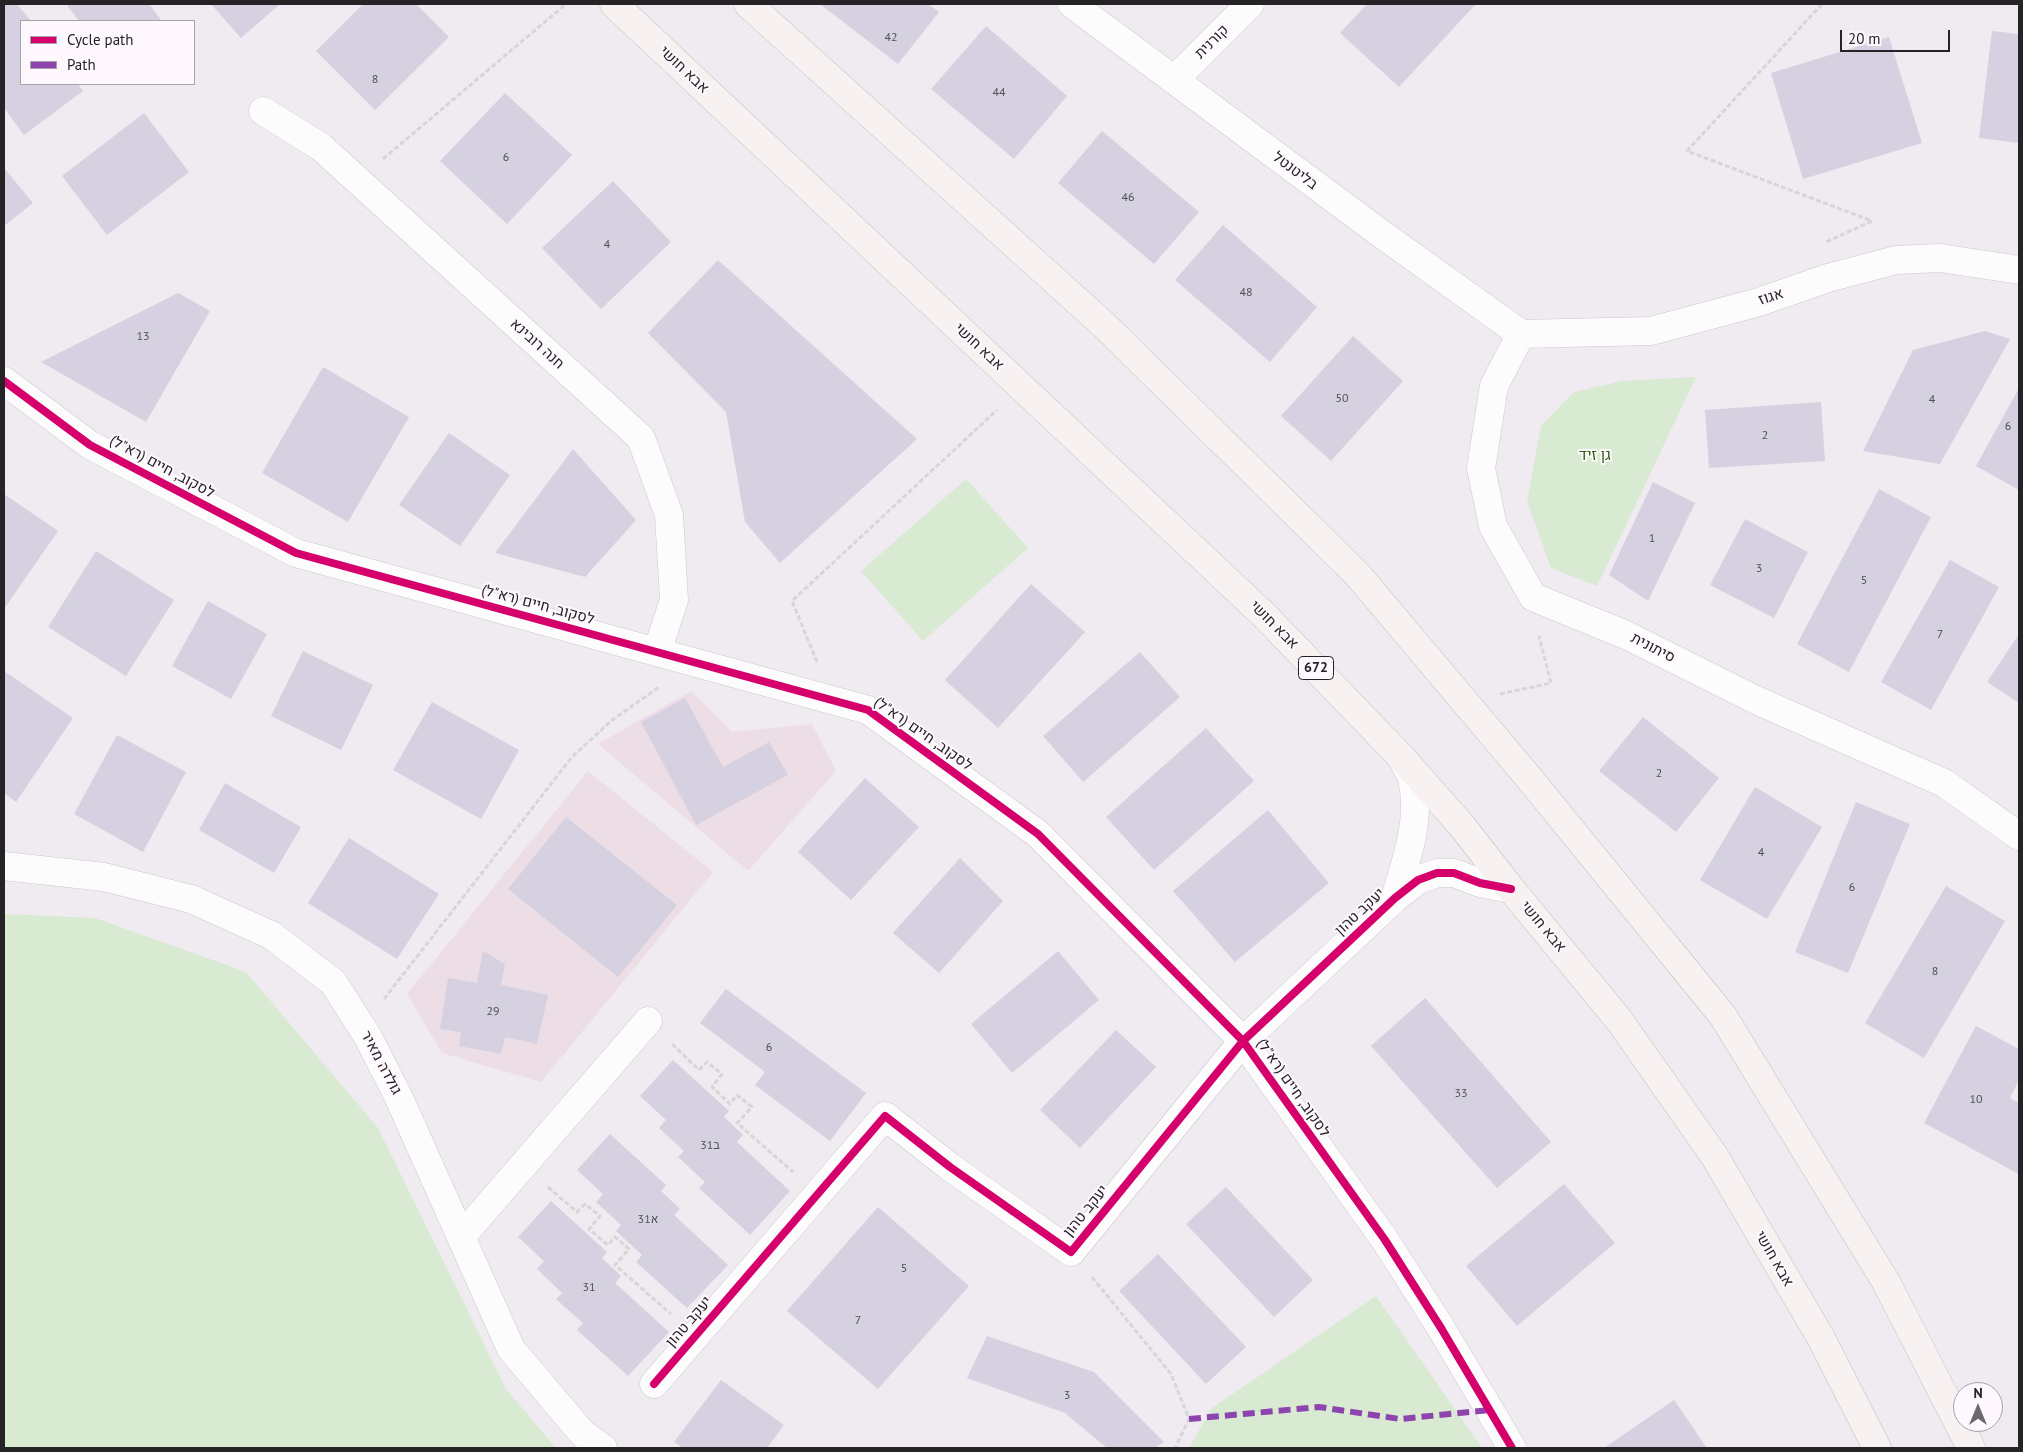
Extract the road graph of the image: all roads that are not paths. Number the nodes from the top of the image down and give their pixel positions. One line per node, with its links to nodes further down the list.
1 (614, 4): 11 (main road, אבא חושי / 672)
2 (748, 4): 23 (main road)
3 (1072, 4): 5 (street, בליטנטל)
4 (1250, 4): 5 (street, קורנית)
5 (1174, 80): 8 (street, בליטנטל)
6 (262, 111): 10 (street, חנה רובינא)
7 (2019, 270): 8 (street, אגוז)
8 (1521, 334): 12 (street, סיתונית)
9 (4, 381): 10 (street, לסקוב, חיים (רא"ל))
10 (657, 652): 17 (street, לסקוב, חיים (רא"ל))
11 (1402, 758): 14 (main road, אבא חושי / 672); 15 (street, יעקב טהון)
12 (2019, 836)
13 (4, 866): 18 (street, גולדה מאיר)
14 (1511, 889): 15 (street, יעקב טהון); 22 (main road, אבא חושי / 672)
15 (1395, 898): 17 (street, יעקב טהון)
16 (648, 1021): 18 (street)
17 (1243, 1041): 19 (street, יעקב טהון); 21 (street, לסקוב, חיים (רא"ל))
18 (461, 1236): 20 (street, גולדה מאיר)
19 (654, 1384)
20 (603, 1448)
21 (1512, 1448)
22 (1877, 1448)
23 (1971, 1448)

